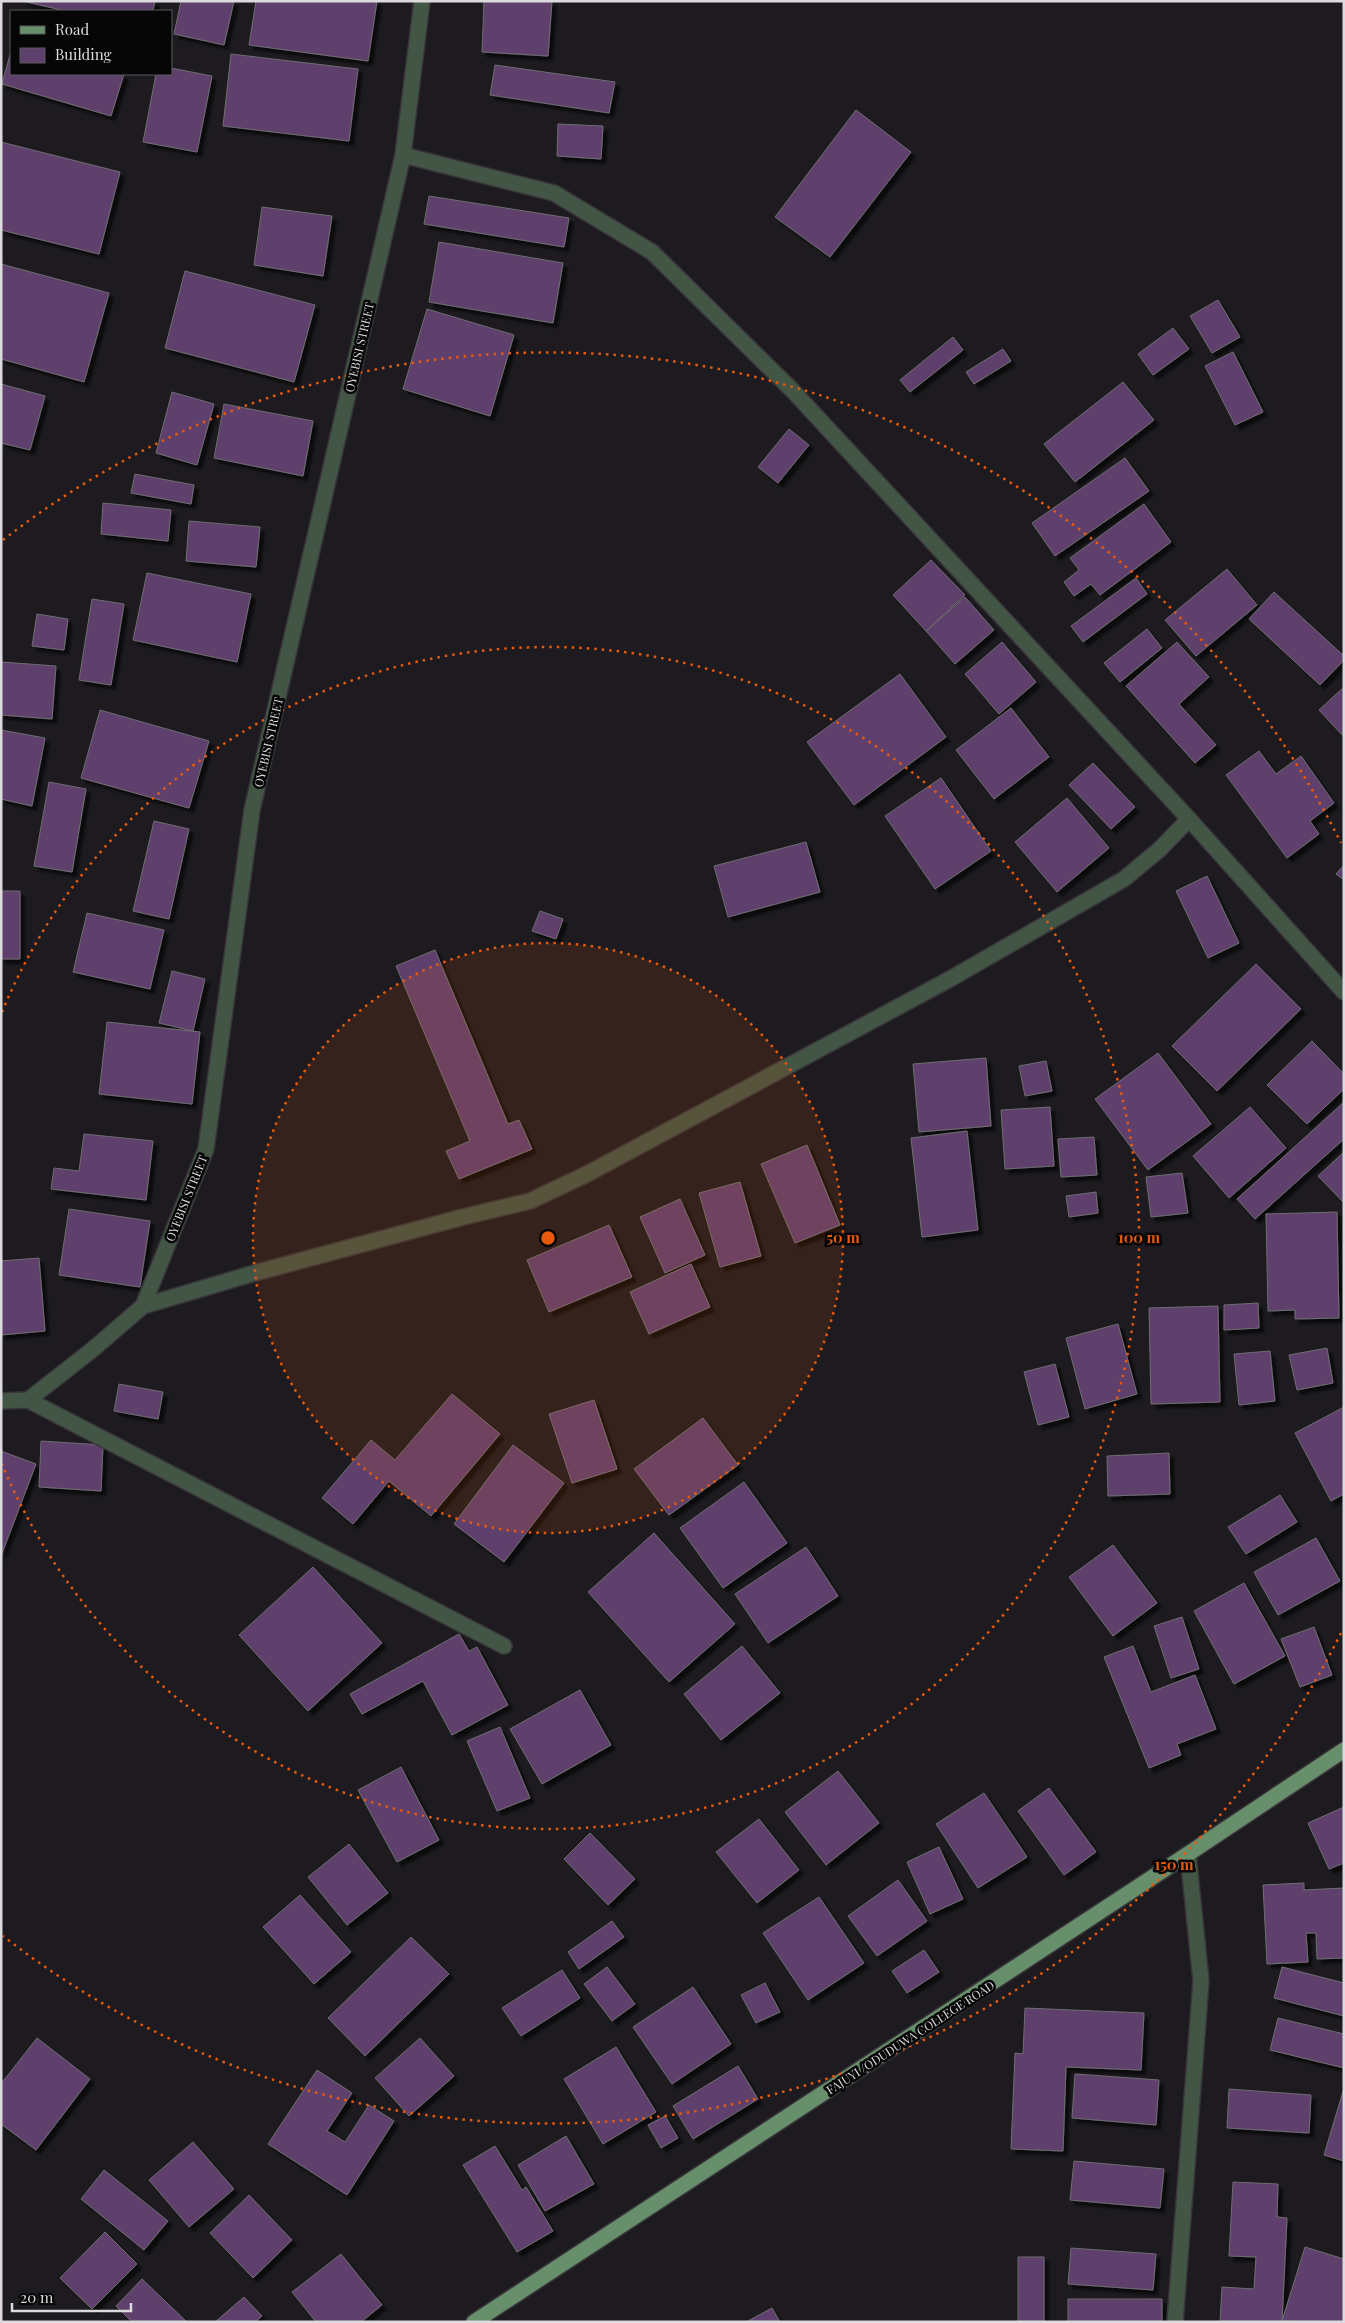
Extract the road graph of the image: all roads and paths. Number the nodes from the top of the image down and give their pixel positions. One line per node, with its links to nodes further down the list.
1 (422, 1): 2 (street, OYEBISI STREET)
2 (403, 155): 3 (street); 5 (street, OYEBISI STREET)
3 (1189, 819): 4 (street); 5 (street)
4 (1344, 992)
5 (143, 1306): 7 (street, OYEBISI STREET)
6 (1, 1400): 7 (street)
7 (28, 1400): 8 (street)
8 (504, 1646)
9 (1344, 1750): 10 (main road, FAJUYI /ODUDUWA COLLEGE ROAD)
10 (1188, 1854): 11 (main road, FAJUYI /ODUDUWA COLLEGE ROAD); 12 (street)
11 (474, 2322)
12 (1175, 2322)

